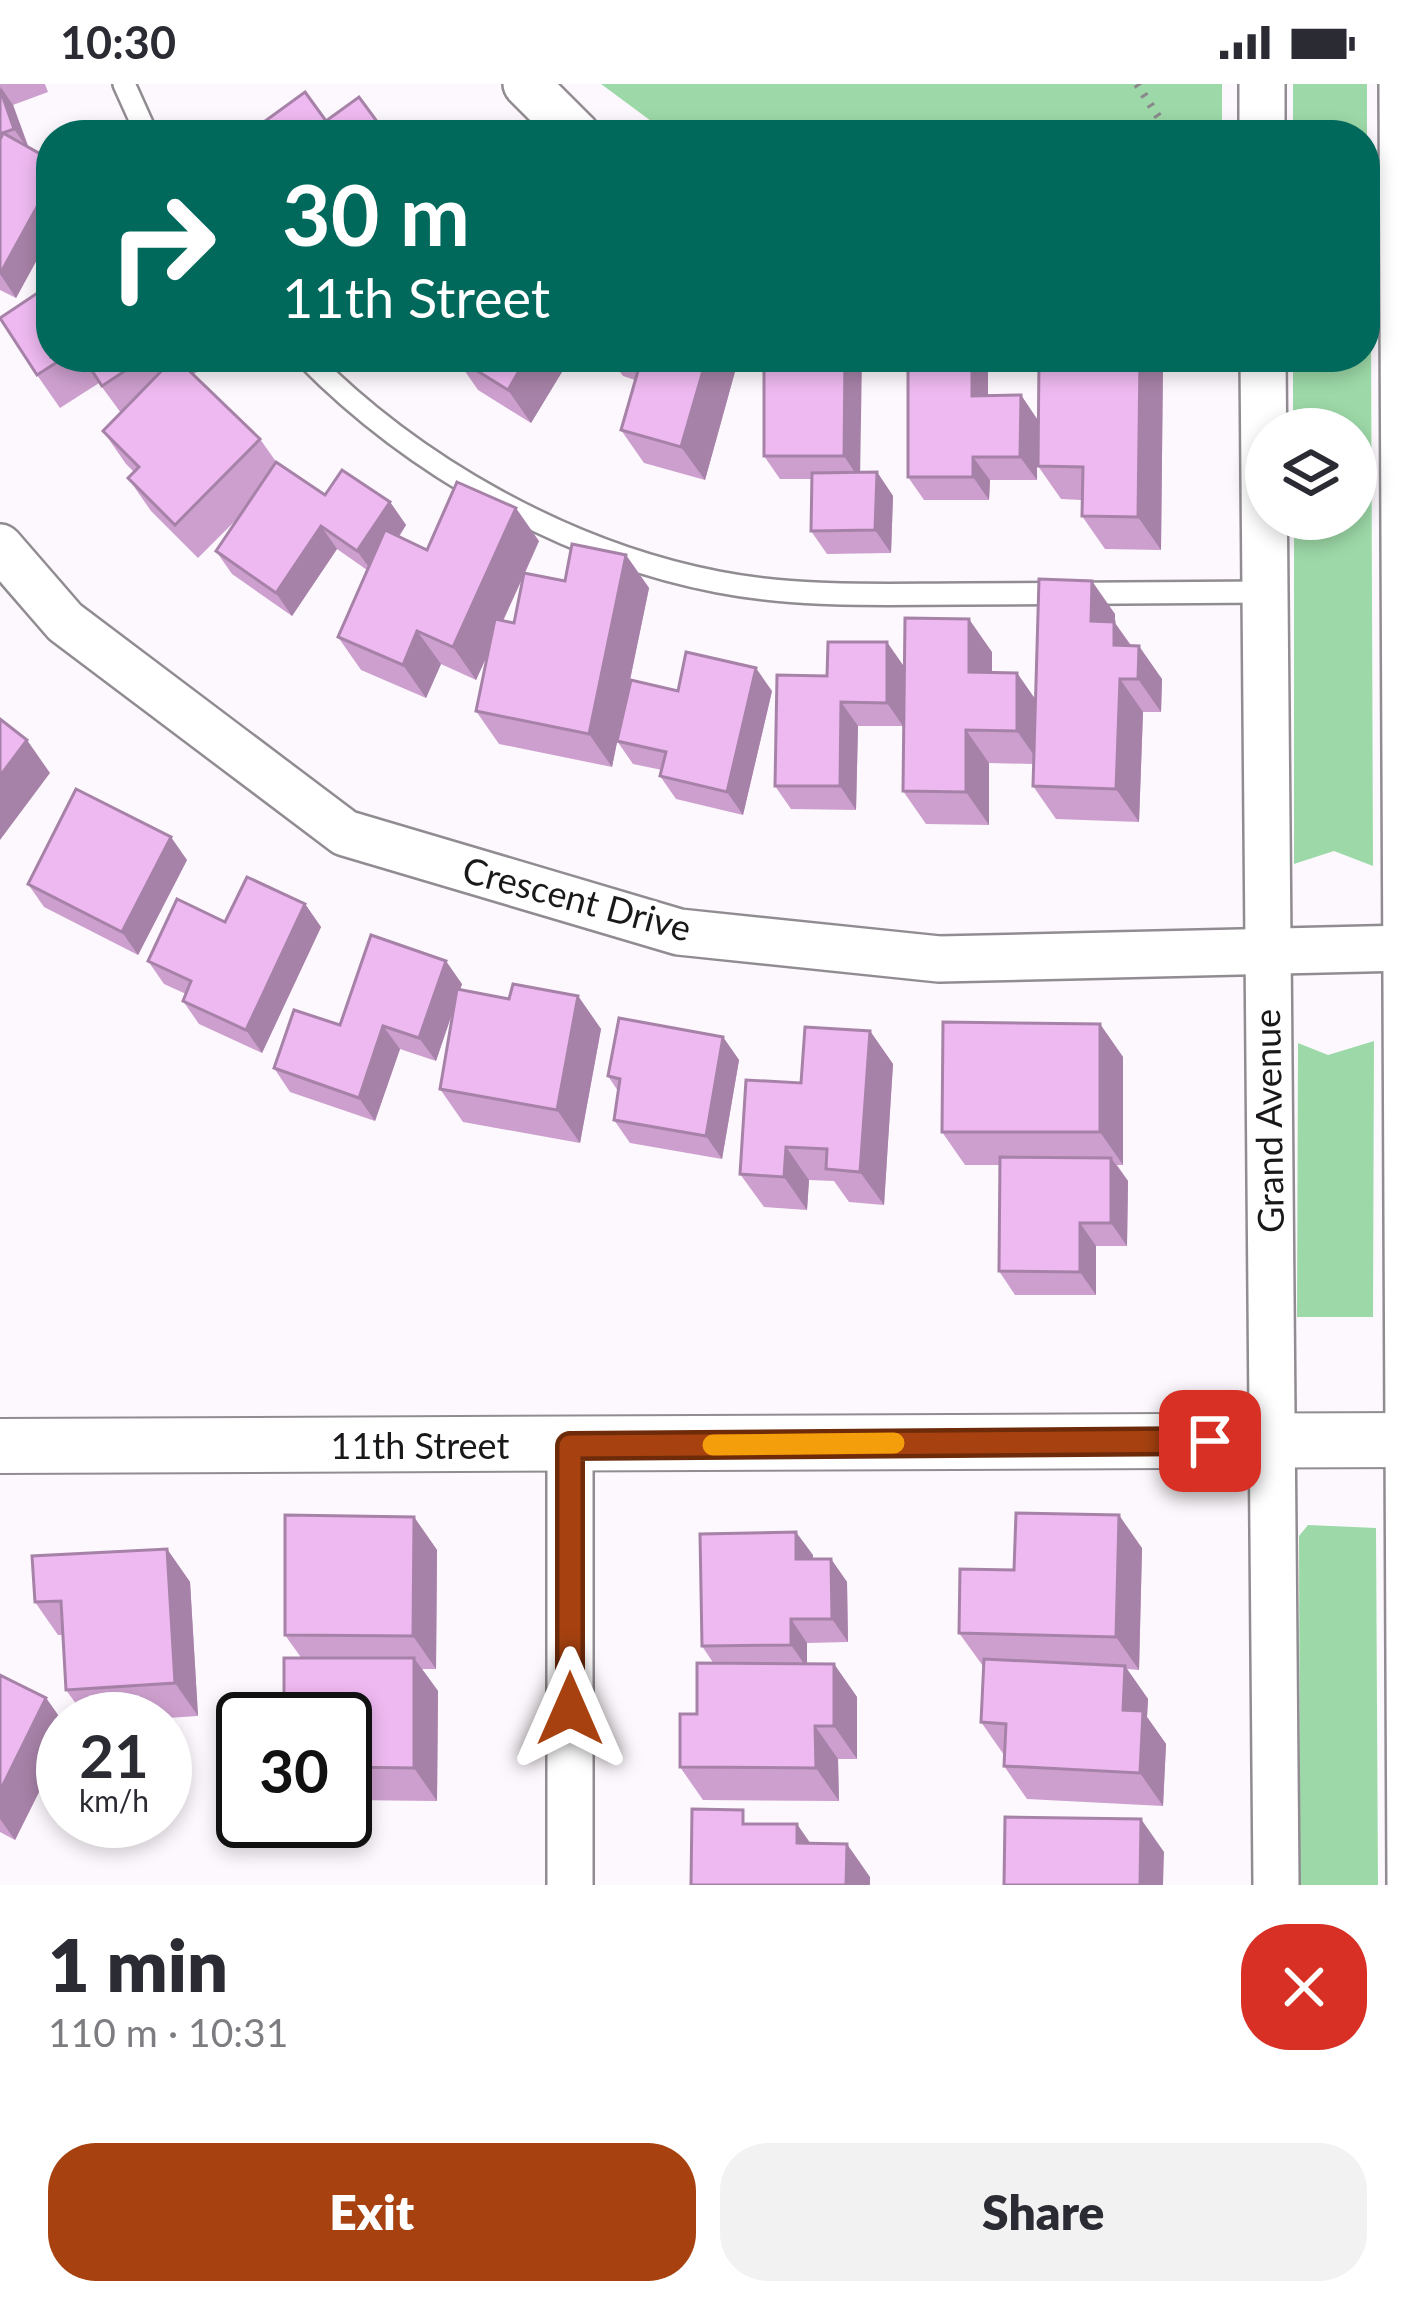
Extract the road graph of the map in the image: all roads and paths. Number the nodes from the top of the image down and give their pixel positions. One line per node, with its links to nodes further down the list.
1 (124, 84): 6 (lane)
2 (526, 84): 7 (street)
3 (1137, 84): 8 (path)
4 (1262, 84): 9 (street)
5 (1402, 84): 10 (street)
6 (140, 120)
7 (562, 120)
8 (1160, 120)
9 (1262, 120)
10 (1384, 259): 15 (street)
11 (323, 372): 14 (lane)
12 (1263, 372): 14 (street, Grand Avenue)
13 (0, 547): 16 (street, Crescent Drive)
14 (1267, 592): 16 (street, Grand Avenue)
15 (1407, 948): 16 (street, Crescent Drive); 17 (street)
16 (1268, 953): 18 (street, Grand Avenue)
17 (1412, 1440): 18 (street, 11th Street); 23 (street)
18 (1272, 1441): 20 (street, 11th Street); 22 (street, Grand Avenue)
19 (0, 1446): 20 (street, 11th Street)
20 (570, 1446): 21 (street)
21 (570, 1885)
22 (1276, 1885)
23 (1410, 1885)

